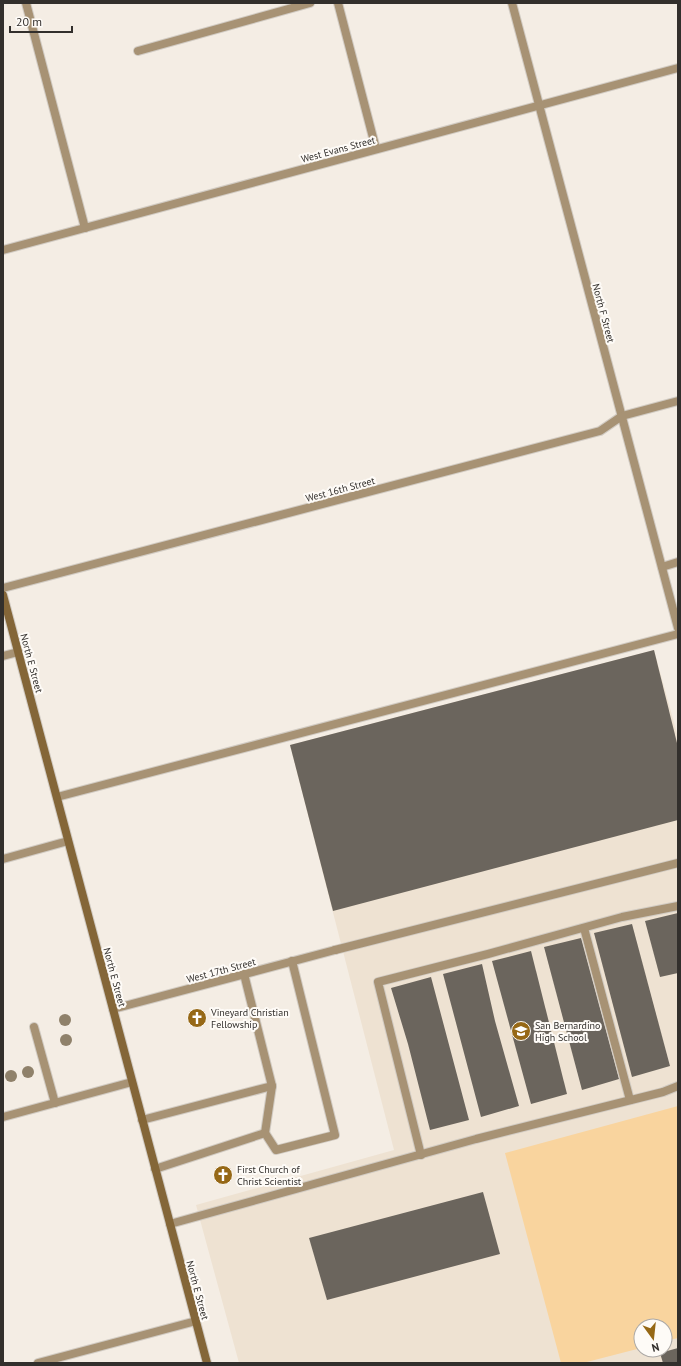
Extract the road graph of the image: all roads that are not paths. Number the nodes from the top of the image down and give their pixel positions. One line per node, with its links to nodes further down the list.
1 (26, 3): 9 (street)
2 (310, 3): 5 (street)
3 (338, 3): 8 (street)
4 (512, 3): 7 (street, North F Street)
5 (138, 51)
6 (678, 68): 7 (street, West Evans Street)
7 (539, 105): 8 (street, West Evans Street); 12 (street, North F Street)
8 (376, 149): 9 (street, West Evans Street)
9 (85, 228): 10 (street, West Evans Street)
10 (3, 250)
11 (678, 401): 12 (street, West 16th Street)
12 (622, 416): 14 (street, North F Street); 15 (street, West 16th Street)
13 (678, 562): 14 (street)
14 (662, 567): 17 (street, North F Street)
15 (3, 588)
16 (3, 595): 19 (main road, North E Street)
17 (678, 628)
18 (678, 634): 21 (street)
19 (18, 652): 20 (street); 21 (main road, North E Street)
20 (3, 656)
21 (57, 797): 22 (main road, North E Street)
22 (68, 841): 23 (street); 29 (main road, North E Street)
23 (3, 859)
24 (678, 863): 27 (street, West 17th Street)
25 (678, 906): 26 (street)
26 (584, 928): 34 (street); 39 (street)
27 (292, 961): 28 (street, West 17th Street); 38 (street)
28 (244, 974): 29 (street, West 17th Street); 32 (street)
29 (113, 1009): 31 (main road, North E Street)
30 (34, 1027): 35 (street)
31 (132, 1082): 35 (street); 37 (main road, North E Street)
32 (272, 1086): 37 (street); 38 (street)
33 (678, 1086): 34 (street)
34 (630, 1100): 39 (street)
35 (55, 1103): 36 (street)
36 (3, 1117)
37 (142, 1120): 40 (main road, North E Street)
38 (265, 1133): 40 (street)
39 (421, 1155): 41 (street)
40 (155, 1168): 41 (main road, North E Street)
41 (170, 1224): 42 (main road, North E Street)
42 (196, 1321): 43 (street); 44 (main road, North E Street)
43 (38, 1363)
44 (207, 1363)

